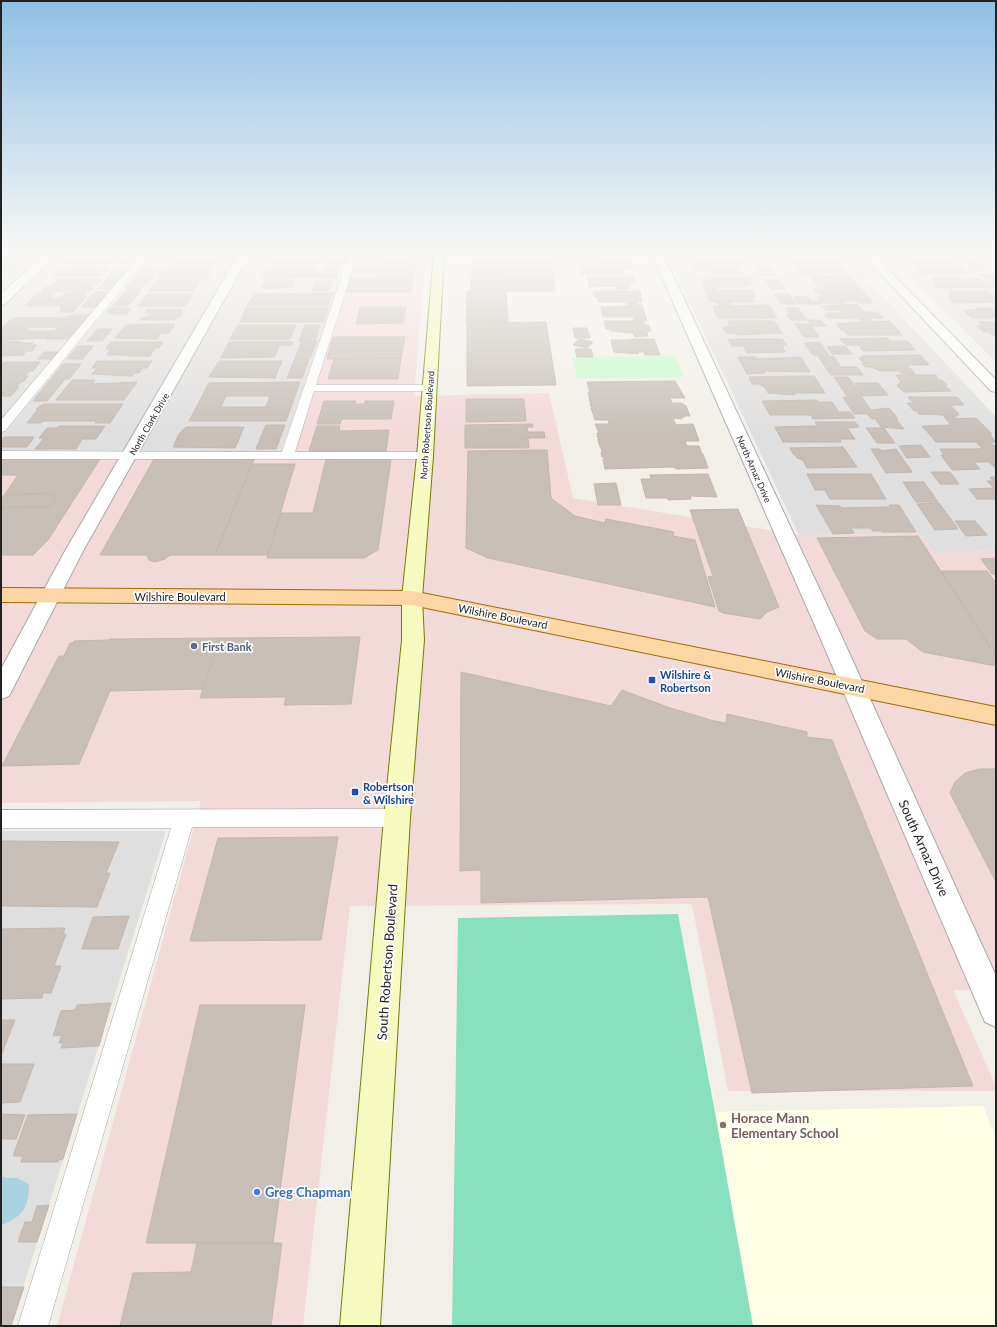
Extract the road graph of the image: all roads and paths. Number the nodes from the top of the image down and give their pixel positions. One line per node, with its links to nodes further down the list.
1 (96, 314): 10 (lane)
2 (211, 314): 12 (street, North Clark Drive)
3 (334, 314): 7 (lane)
4 (435, 314): 8 (main road, North Robertson Boulevard)
5 (684, 314): 18 (street, North Arnaz Drive)
6 (925, 314): 9 (street)
7 (309, 388): 8 (lane); 13 (lane)
8 (430, 388): 14 (main road, North Robertson Boulevard)
9 (996, 388)
10 (1, 428)
11 (1, 455): 12 (lane)
12 (130, 456): 13 (lane); 16 (street, North Clark Drive)
13 (287, 456): 14 (lane)
14 (426, 456): 17 (main road, North Robertson Boulevard)
15 (1, 595): 16 (main road, Wilshire Boulevard)
16 (52, 595): 17 (main road, Wilshire Boulevard); 19 (street, North Clark Drive)
17 (412, 598): 18 (main road, Wilshire Boulevard); 21 (main road, South Robertson Boulevard)
18 (852, 686): 20 (main road, Wilshire Boulevard); 24 (street, South Arnaz Drive)
19 (1, 690)
20 (996, 716)
21 (397, 818): 23 (lane); 26 (main road, South Robertson Boulevard)
22 (1, 819): 23 (lane)
23 (184, 819): 25 (lane)
24 (996, 1011)
25 (33, 1326)
26 (360, 1326)

